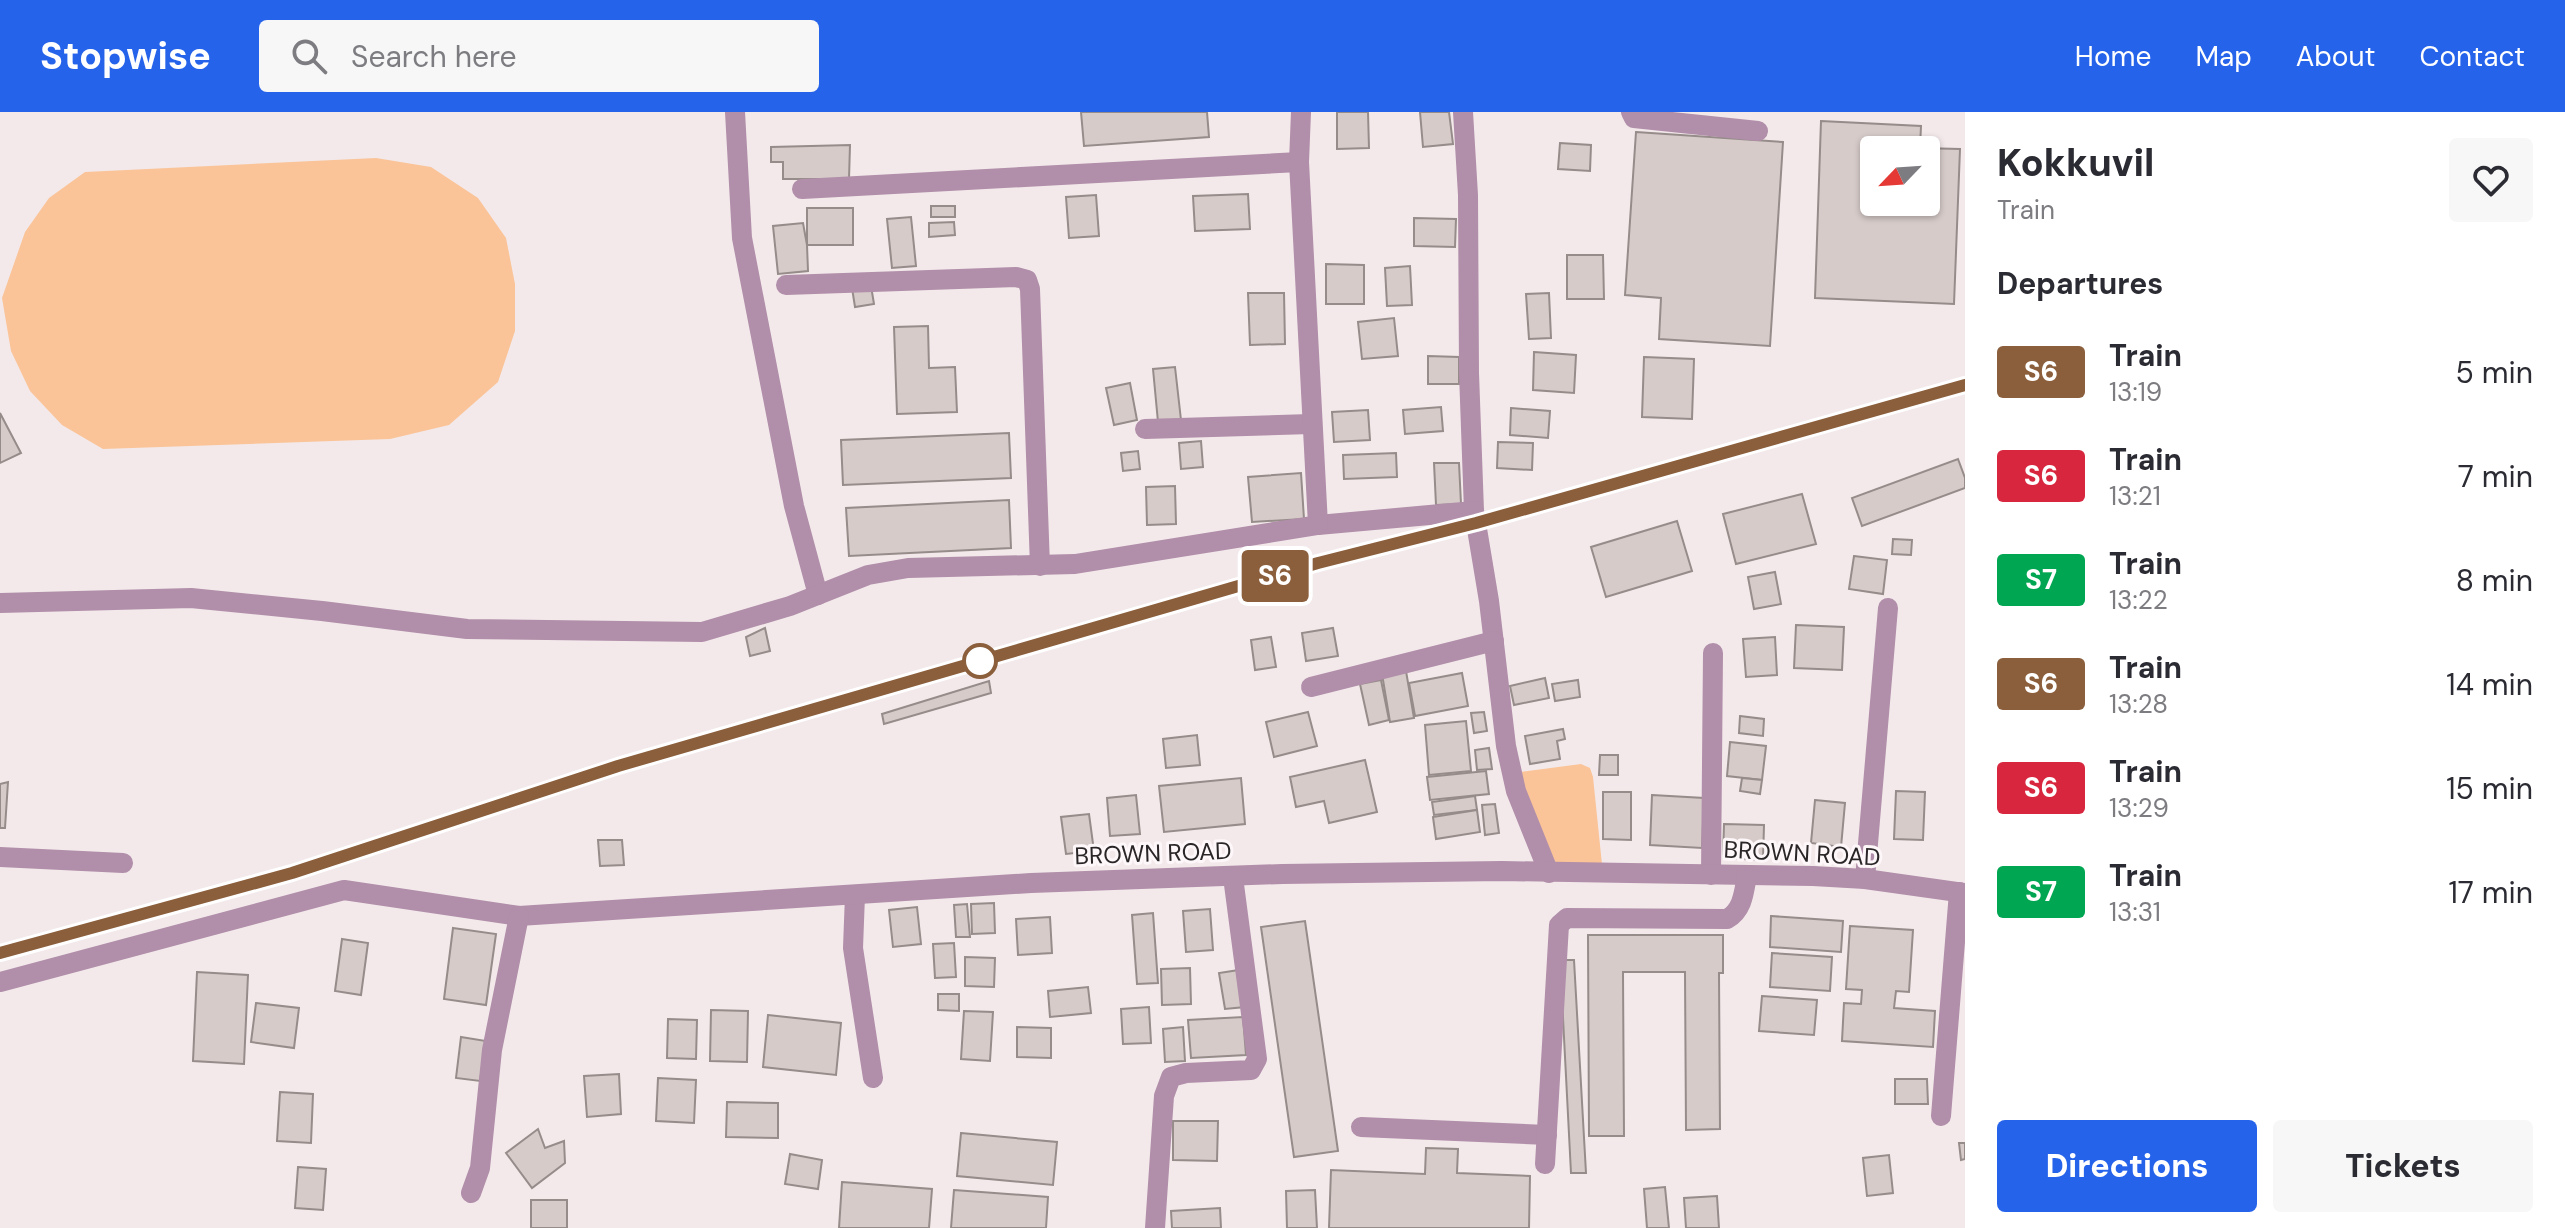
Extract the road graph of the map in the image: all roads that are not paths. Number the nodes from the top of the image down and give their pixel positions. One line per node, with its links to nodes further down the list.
1 (735, 112): 14 (street)
2 (1301, 112): 6 (street)
3 (1463, 112): 11 (street)
4 (1631, 112): 5 (street)
5 (1758, 131)
6 (1299, 162): 7 (street); 9 (street)
7 (802, 189)
8 (786, 285): 13 (street)
9 (1311, 424): 10 (street); 12 (street)
10 (1145, 429)
11 (1474, 511): 12 (street); 17 (street)
12 (1318, 525): 13 (street)
13 (1040, 566): 14 (street)
14 (818, 595): 15 (street)
15 (0, 603)
16 (1888, 608): 26 (street)
17 (1494, 641): 19 (street); 22 (street)
18 (1713, 653): 23 (street)
19 (1311, 687)
20 (0, 857): 21 (street)
21 (123, 863)
22 (1549, 873): 23 (street, BROWN ROAD); 25 (street, BROWN ROAD)
23 (1711, 875): 24 (street, BROWN ROAD)
24 (1747, 875): 26 (street, BROWN ROAD); 34 (street)
25 (1233, 877): 28 (street, BROWN ROAD); 37 (street)
26 (1865, 879): 27 (street, BROWN ROAD)
27 (1962, 893): 32 (street)
28 (855, 895): 29 (street, BROWN ROAD); 31 (street)
29 (519, 916): 30 (street, BROWN ROAD); 36 (street)
30 (0, 982)
31 (873, 1078)
32 (1941, 1116)
33 (1361, 1127): 34 (street)
34 (1547, 1135): 35 (street)
35 (1545, 1164)
36 (471, 1193)
37 (1155, 1228)

